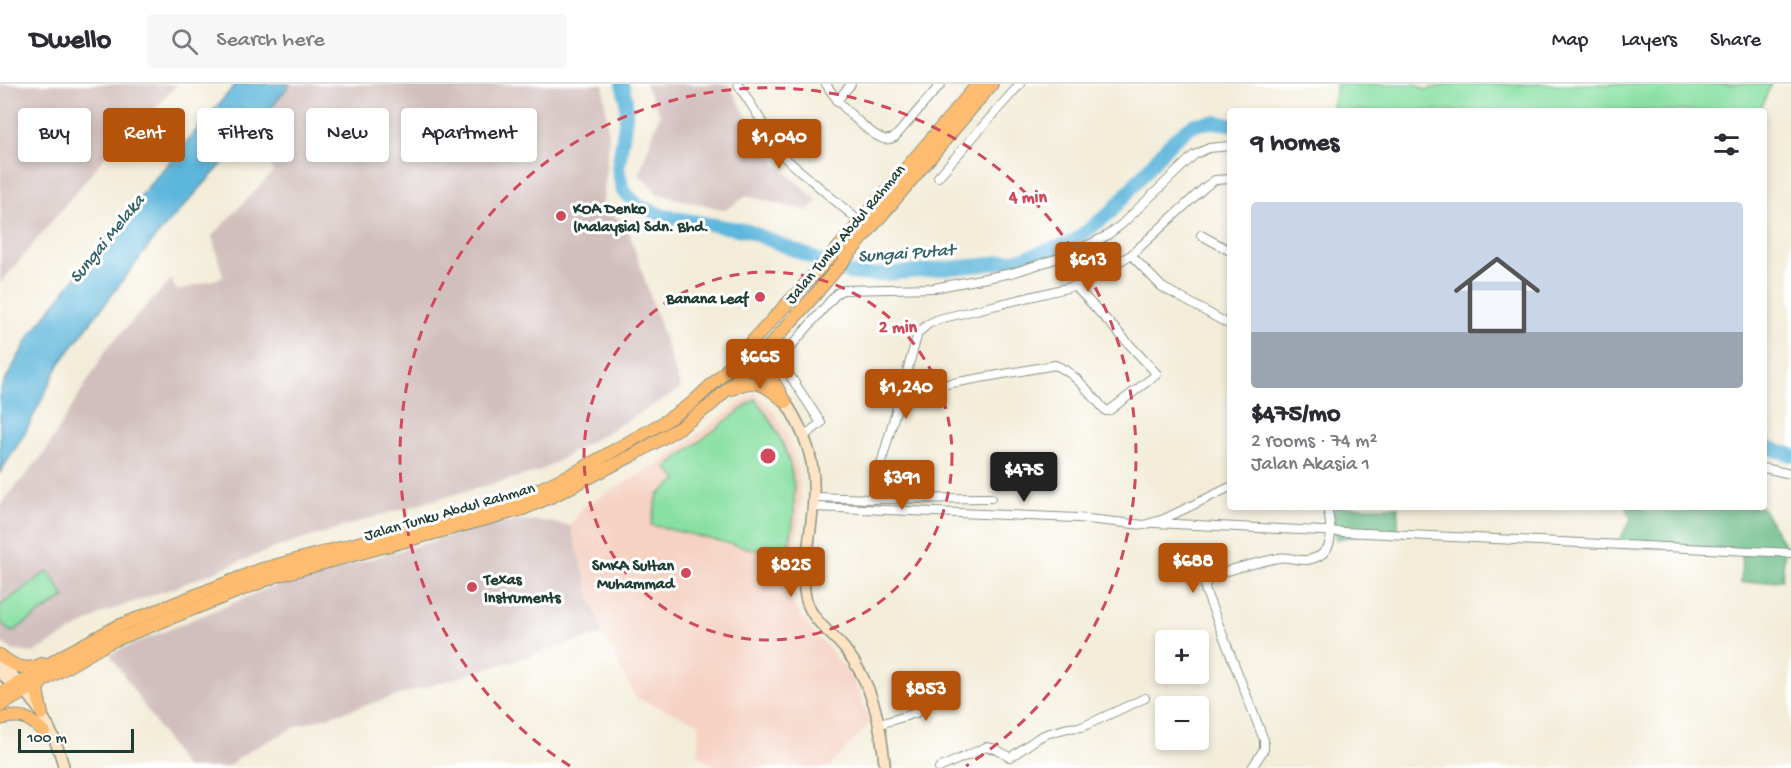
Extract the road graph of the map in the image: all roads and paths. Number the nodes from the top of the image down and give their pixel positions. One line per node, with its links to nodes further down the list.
1 (738, 84): 12 (street)
2 (826, 84): 8 (street)
3 (850, 84): 8 (street)
4 (941, 84): 8 (street)
5 (978, 84): 12 (main road, Jalan Tunku Abdul Rahman)
6 (992, 84): 15 (main road, Jalan Tunku Abdul Rahman)
7 (1020, 84): 10 (street)
8 (837, 101)
9 (1227, 146): 20 (street)
10 (938, 177)
11 (1227, 179): 16 (street)
12 (859, 221): 15 (main road, Jalan Tunku Abdul Rahman)
13 (1201, 235): 14 (street)
14 (1227, 249)
15 (842, 251): 18 (main road, Jalan Tunku Abdul Rahman); 19 (main road, Jalan Tunku Abdul Rahman)
16 (1131, 255): 17 (street); 21 (street)
17 (1075, 286): 24 (street); 24 (street)
18 (802, 287): 23 (main road); 27 (main road, Jalan Tunku Abdul Rahman)
19 (814, 296): 20 (street); 22 (main road, Jalan Tunku Abdul Rahman)
20 (824, 308): 28 (street)
21 (1227, 323)
22 (767, 348): 23 (main road, Jalan Tunku Abdul Rahman); 25 (main road)
23 (755, 362): 25 (main road); 26 (main road, Jalan Tunku Abdul Rahman); 27 (main road)
24 (901, 392): 33 (street)
25 (786, 402): 26 (main road); 28 (main road)
26 (712, 404): 43 (main road, Jalan Tunku Abdul Rahman)
27 (686, 408): 40 (main road, Jalan Tunku Abdul Rahman)
28 (804, 435): 34 (main road)
29 (1767, 469): 30 (street)
30 (1791, 474)
31 (1227, 488): 36 (street)
32 (991, 498): 33 (street)
33 (870, 499): 34 (street)
34 (814, 502): 36 (street); 51 (main road)
35 (1328, 510): 37 (street)
36 (1154, 523): 37 (street)
37 (1331, 531): 38 (street); 56 (street)
38 (1791, 553)
39 (0, 655): 40 (main road)
40 (64, 655): 45 (main road, Jalan Tunku Abdul Rahman)
41 (0, 662): 45 (main road)
42 (0, 672): 45 (main road)
43 (42, 681): 45 (main road, Jalan Tunku Abdul Rahman); 49 (main road)
44 (952, 684): 51 (street)
45 (20, 689): 46 (main road); 48 (main road); 49 (main road); 52 (main road)
46 (0, 694)
47 (1145, 698): 55 (street)
48 (0, 706)
49 (42, 714): 53 (main road)
50 (0, 719): 52 (main road)
51 (880, 724): 54 (main road)
52 (44, 732): 53 (main road)
53 (64, 768)
54 (885, 768)
55 (939, 768)
56 (1252, 768)

